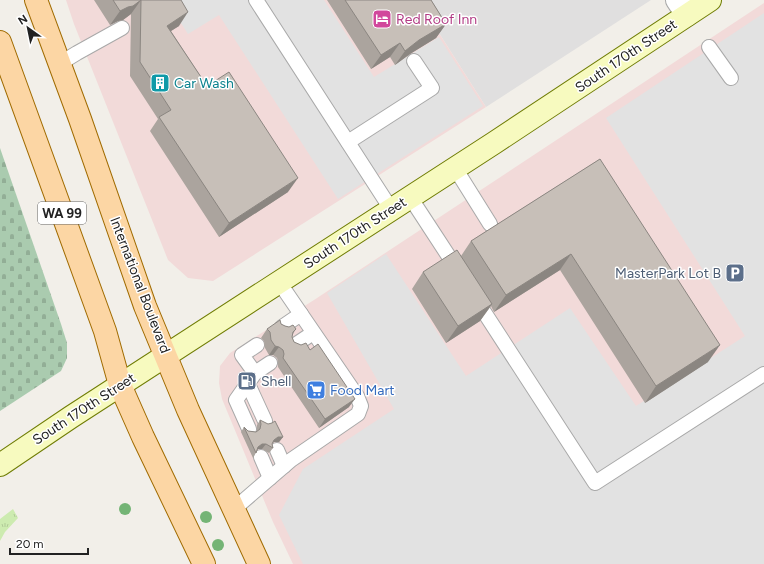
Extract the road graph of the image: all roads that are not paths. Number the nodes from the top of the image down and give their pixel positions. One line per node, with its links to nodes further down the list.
1 (36, 0): 9 (main road, International Boulevard)
2 (256, 0): 11 (lane)
3 (710, 0): 4 (street, South 170th Street)
4 (682, 8): 12 (street, South 170th Street)
5 (122, 28): 9 (lane)
6 (0, 42): 26 (main road, WA 99)
7 (709, 47): 10 (lane)
8 (414, 61): 11 (lane)
9 (60, 64): 22 (main road, International Boulevard)
10 (730, 78)
11 (348, 142): 14 (lane)
12 (455, 168): 13 (street, South 170th Street); 15 (lane)
13 (410, 197): 14 (street, South 170th Street); 24 (lane)
14 (391, 209): 16 (street, South 170th Street)
15 (490, 224)
16 (279, 282): 17 (lane); 22 (street, South 170th Street)
17 (301, 314): 18 (lane); 19 (lane)
18 (282, 327)
19 (313, 333): 21 (lane); 32 (lane)
20 (257, 344): 25 (lane)
21 (295, 345)
22 (166, 356): 26 (street, South 170th Street); 34 (main road, International Boulevard)
23 (270, 363): 25 (lane)
24 (764, 374)
25 (251, 379): 27 (lane); 28 (lane)
26 (120, 385): 31 (street, South 170th Street); 35 (main road, WA 99)
27 (264, 422)
28 (249, 429)
29 (277, 450): 32 (lane)
30 (261, 457): 33 (lane)
31 (0, 465)
32 (284, 466): 33 (lane)
33 (270, 478): 34 (lane)
34 (234, 509): 36 (main road, International Boulevard)
35 (204, 564)
36 (259, 564)

